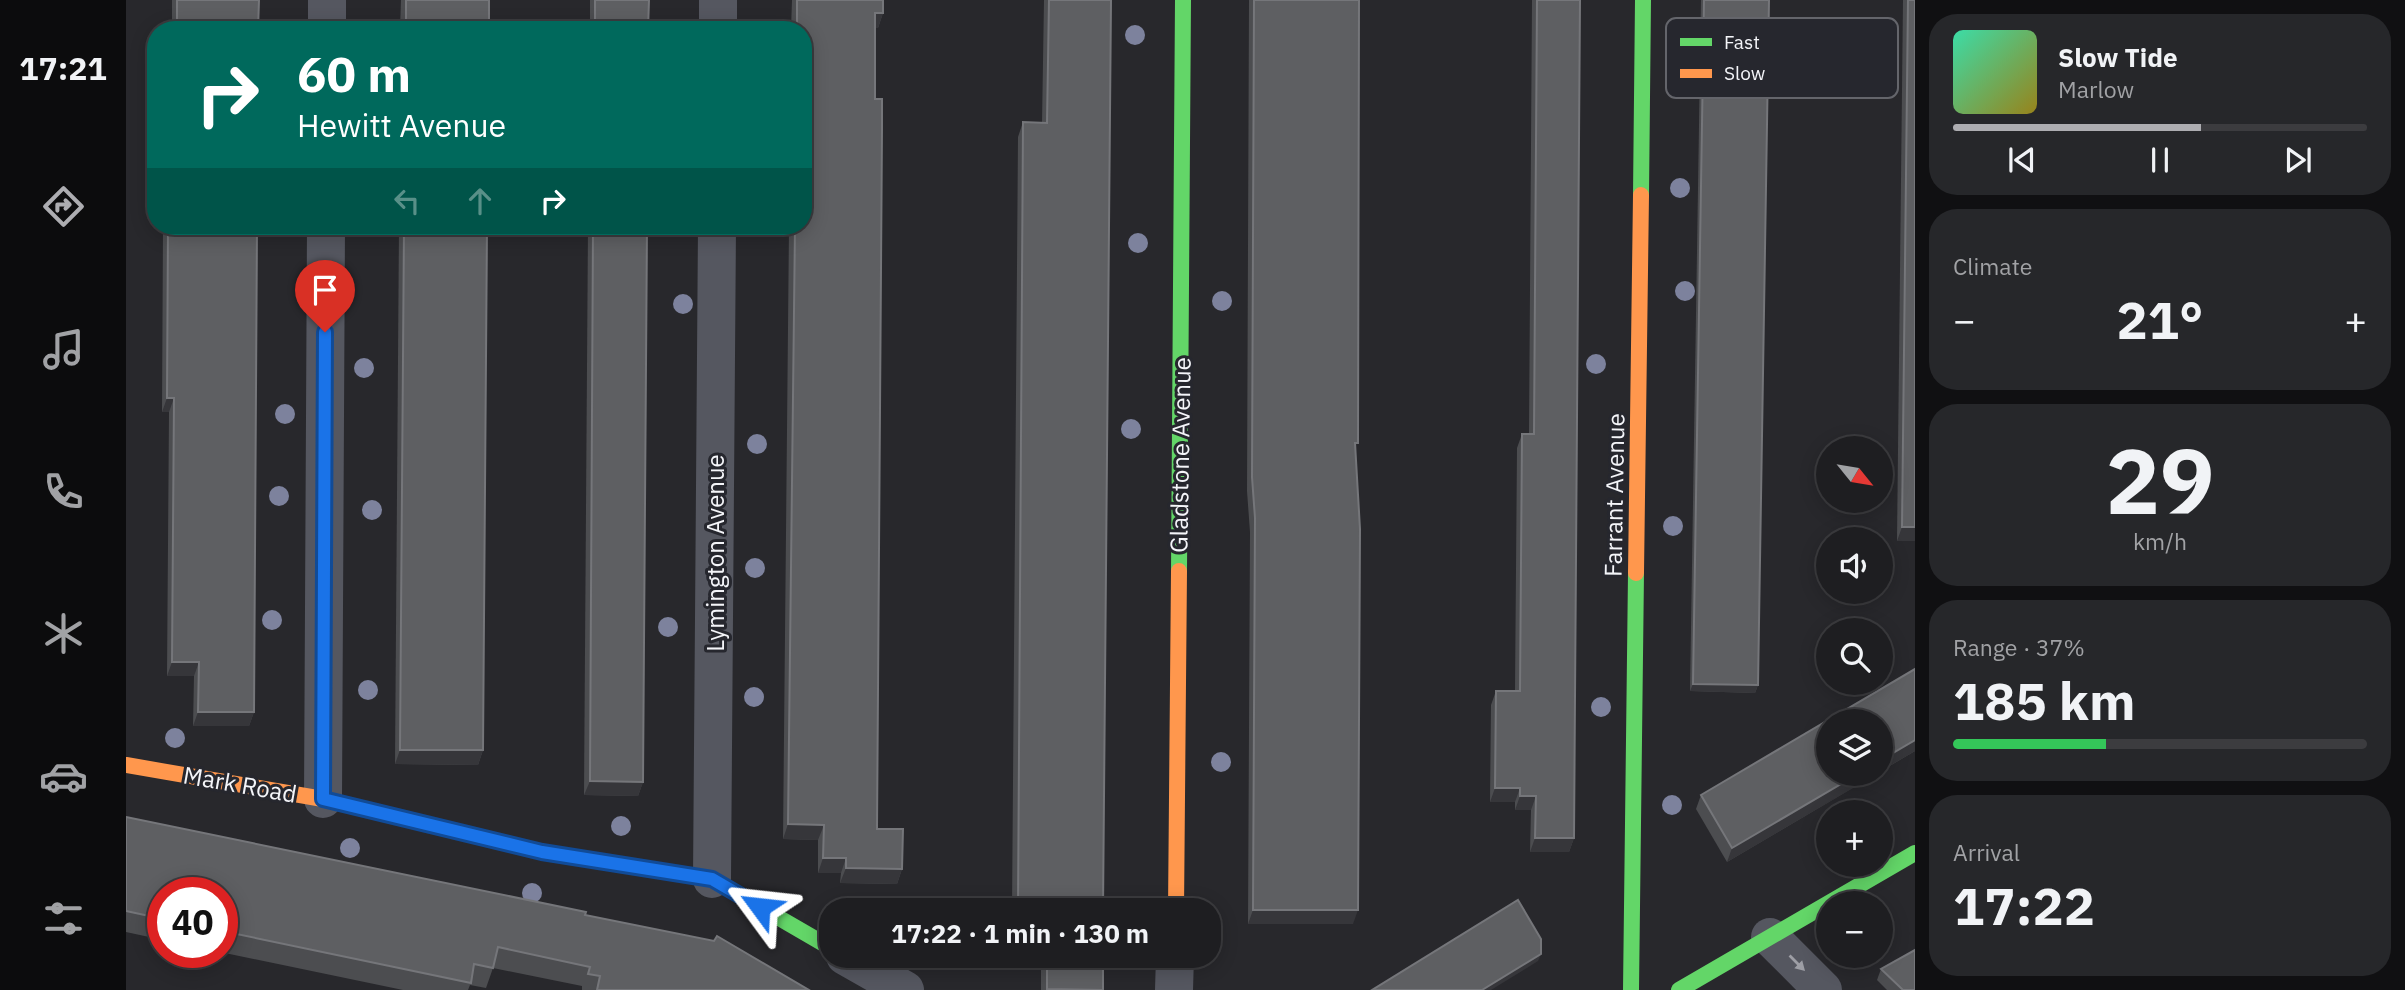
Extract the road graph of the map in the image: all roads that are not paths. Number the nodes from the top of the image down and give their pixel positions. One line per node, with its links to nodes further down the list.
1 (327, 0): 5 (street)
2 (718, 0): 6 (street)
3 (1184, 0): 13 (street, Gladstone Avenue)
4 (1643, 0): 20 (street, Farrant Avenue)
5 (327, 21)
6 (718, 21)
7 (326, 235): 10 (street)
8 (717, 235): 12 (street, Lymington Avenue)
9 (126, 765): 10 (street, Mark Road)
10 (323, 799): 12 (street, Mark Road)
11 (1915, 853): 14 (street)
12 (712, 879): 15 (street, Mark Road)
13 (1176, 898)
14 (1770, 937): 21 (street); 22 (street, one-way to 22)
15 (819, 941)
16 (866, 968): 18 (street)
17 (1175, 968): 19 (street)
18 (905, 990)
19 (1174, 990)
20 (1632, 990)
21 (1679, 990)
22 (1824, 990)

